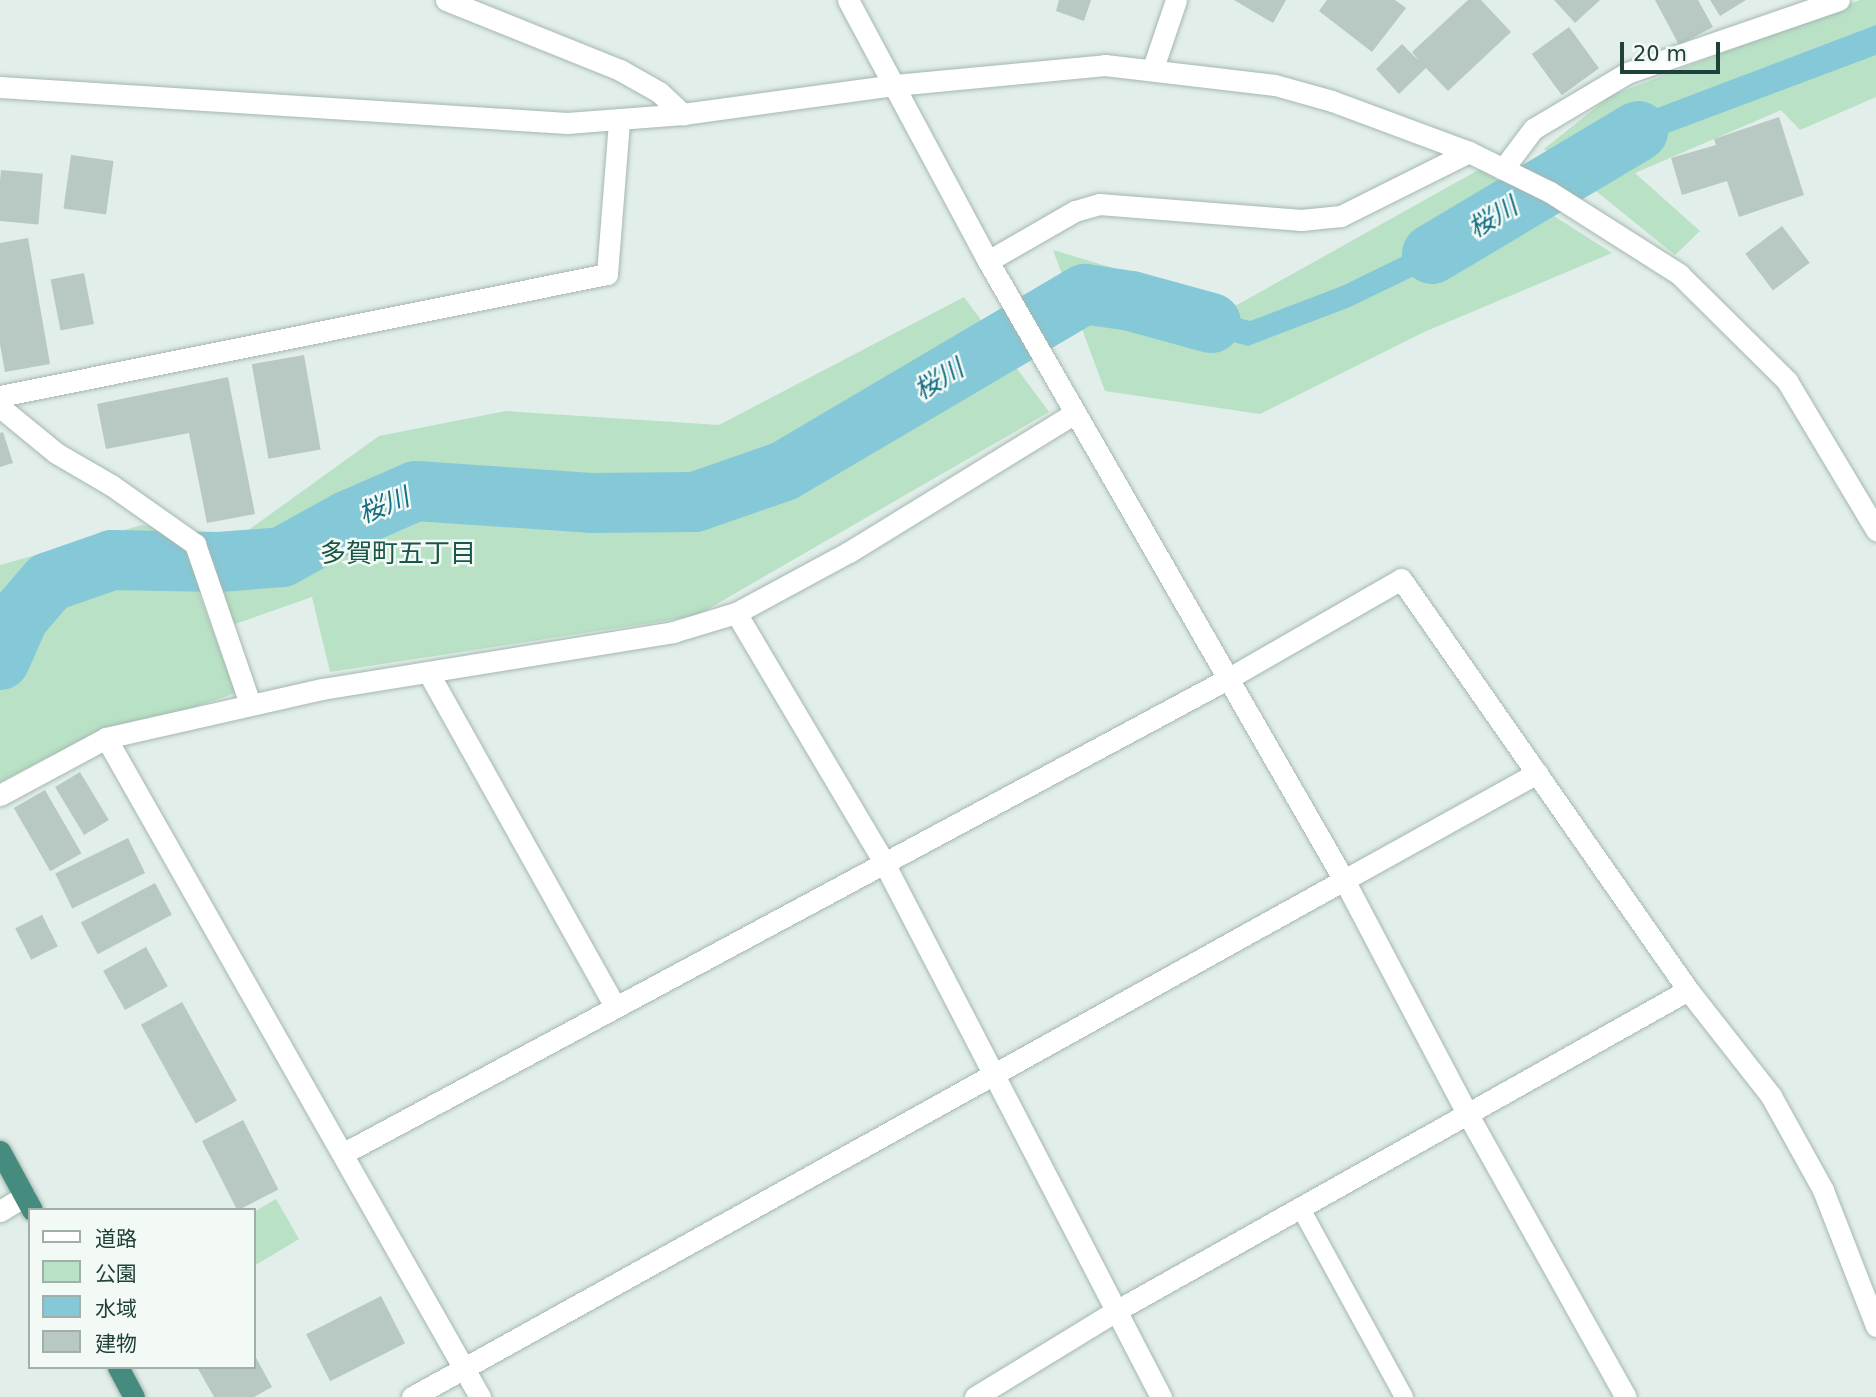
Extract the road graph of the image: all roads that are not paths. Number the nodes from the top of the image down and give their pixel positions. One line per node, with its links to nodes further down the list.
1 (446, 0): 8 (street)
2 (848, 0): 6 (street)
3 (1176, 0): 5 (street)
4 (1839, 0): 11 (street)
5 (1153, 68): 6 (street); 10 (street)
6 (895, 85): 8 (street); 12 (street)
7 (0, 87): 9 (street)
8 (683, 114): 9 (street)
9 (619, 121): 13 (street)
10 (1469, 152): 11 (street); 12 (street)
11 (1509, 172): 16 (street)
12 (988, 261): 15 (street)
13 (0, 396)
14 (0, 407): 20 (street)
15 (1075, 413): 17 (street); 19 (street)
16 (1876, 530)
17 (736, 613): 18 (street); 24 (street)
18 (428, 672): 20 (street); 27 (street)
19 (1229, 678): 22 (street); 24 (street); 25 (street)
20 (250, 704): 21 (street)
21 (106, 738): 23 (street); 31 (street)
22 (1537, 773): 25 (street); 26 (street)
23 (0, 795)
24 (883, 862): 27 (street); 28 (street)
25 (1344, 880): 28 (street); 29 (street)
26 (1688, 990): 29 (street); 36 (street)
27 (615, 1006): 31 (street)
28 (994, 1071): 35 (street); 37 (street)
29 (1467, 1113): 33 (street); 45 (street)
30 (0, 1151): 32 (highway)
31 (344, 1153): 37 (street)
32 (29, 1203): 34 (street)
33 (1300, 1208): 35 (street); 44 (lane)
34 (0, 1211)
35 (1114, 1312): 42 (street); 43 (street)
36 (1876, 1326)
37 (463, 1368): 40 (street); 41 (street)
38 (119, 1369): 39 (highway)
39 (134, 1397)
40 (412, 1397)
41 (480, 1397)
42 (975, 1397)
43 (1161, 1397)
44 (1404, 1397)
45 (1626, 1397)

